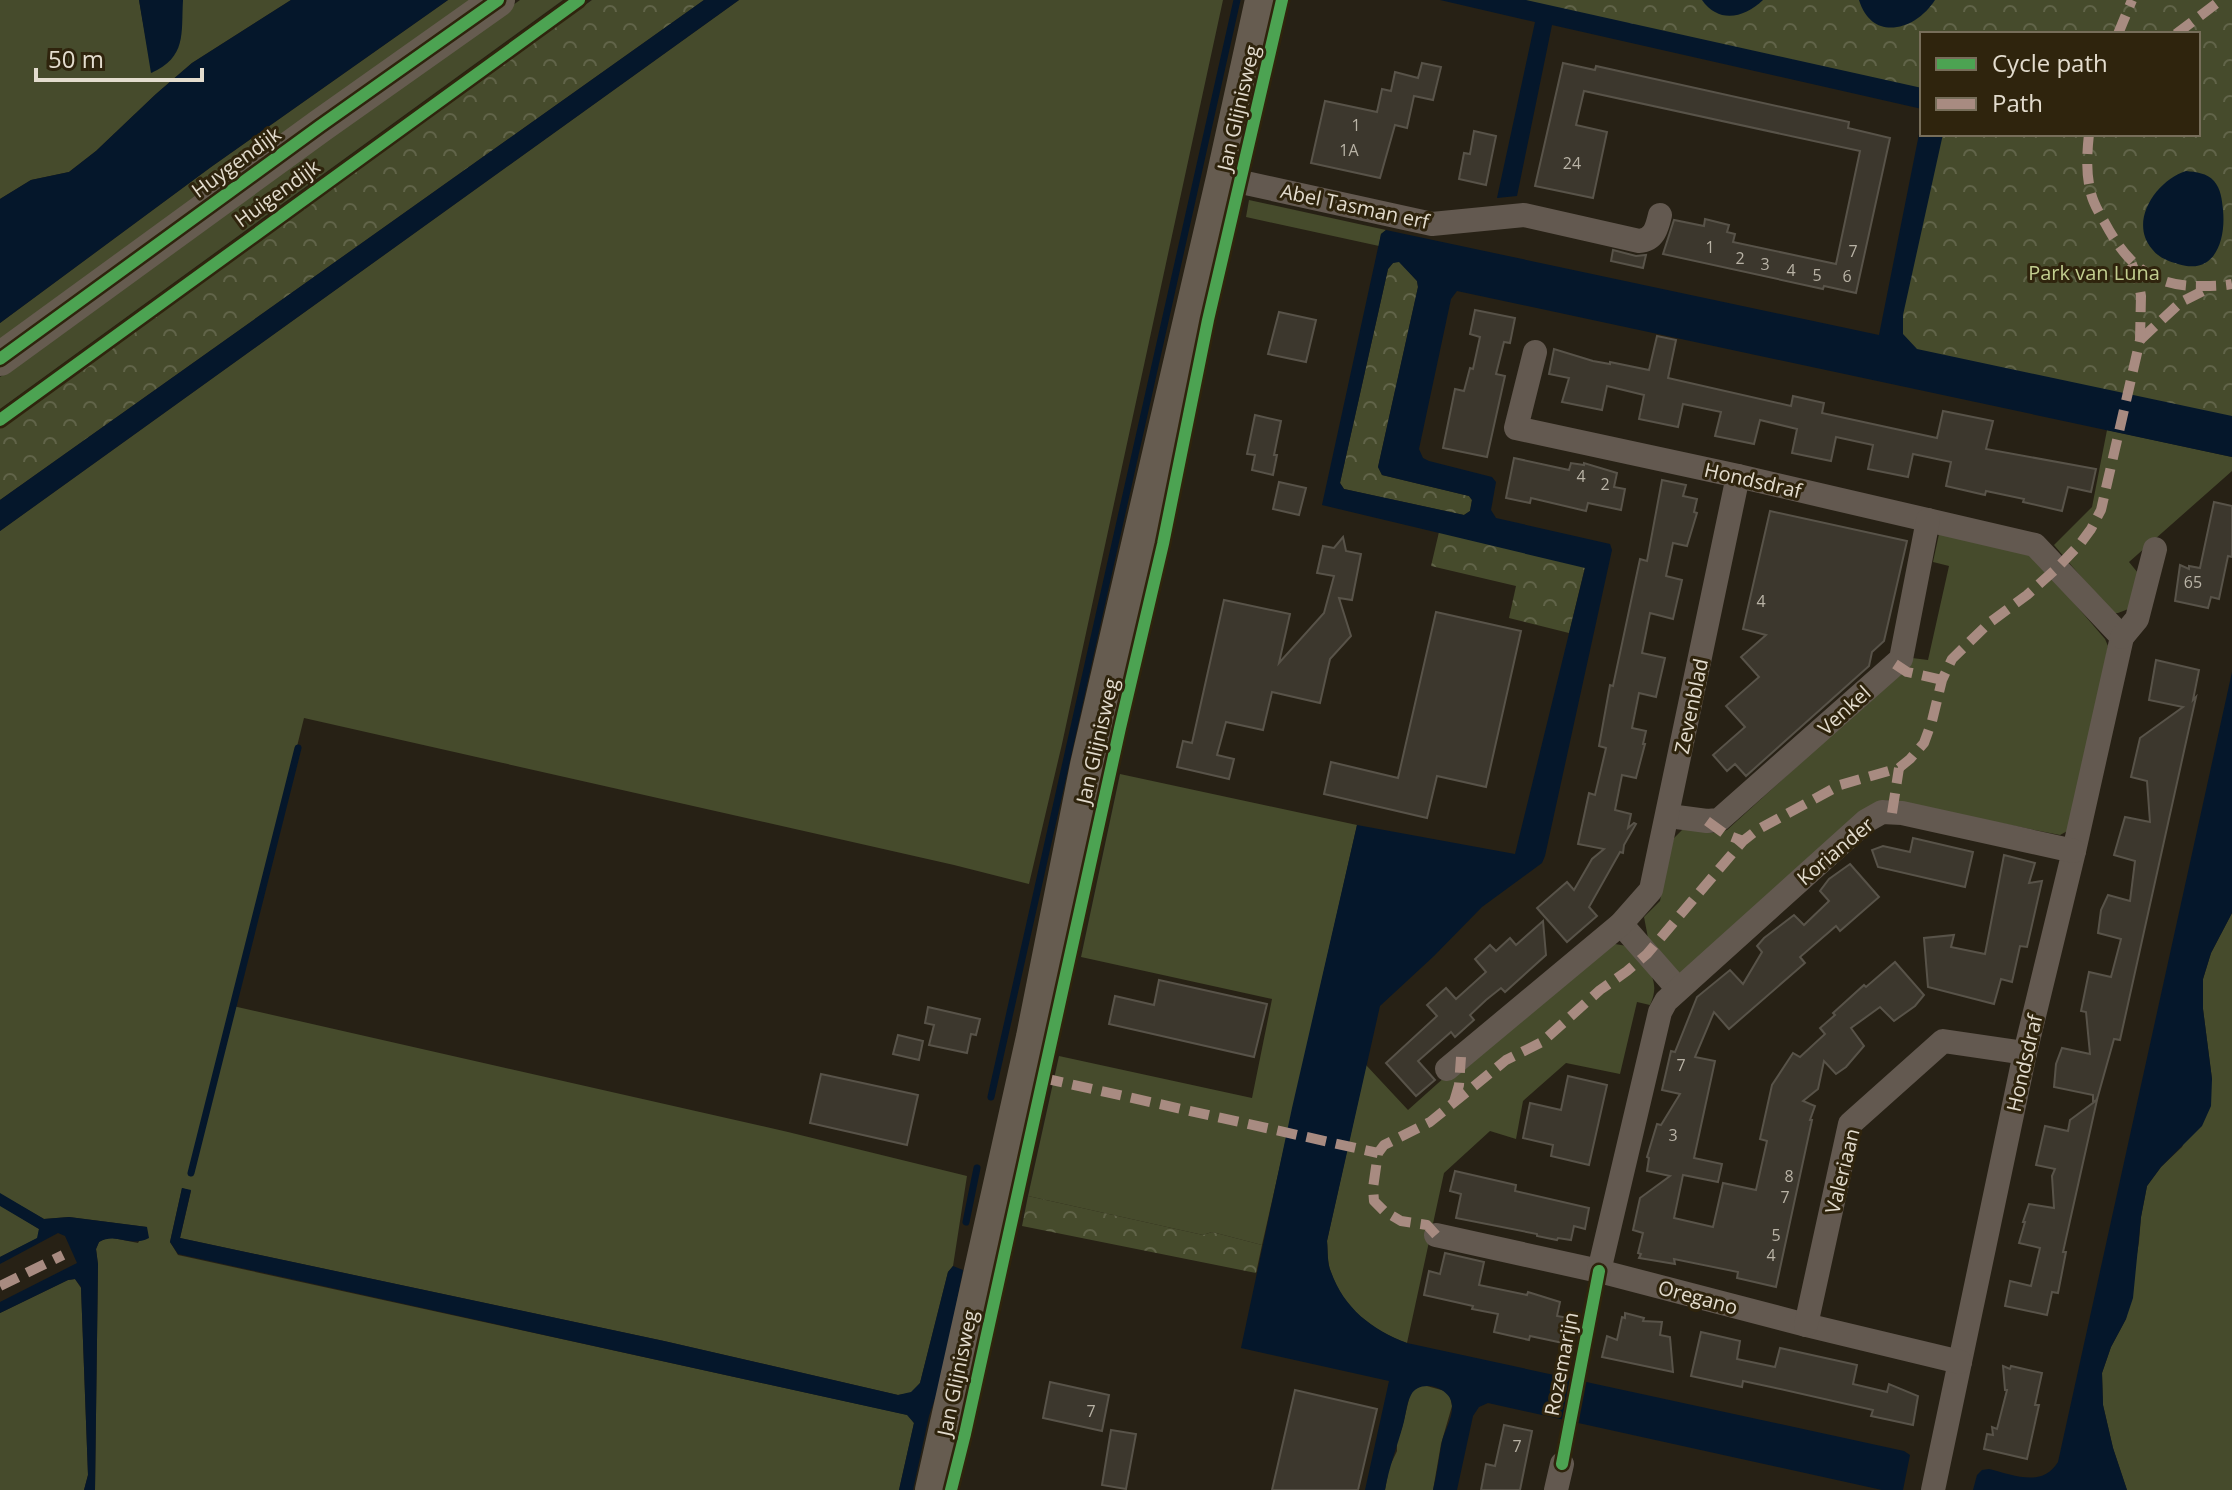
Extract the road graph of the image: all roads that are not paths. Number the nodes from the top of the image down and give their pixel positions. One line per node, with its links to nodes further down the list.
1 (498, 0): 6 (street, Huygendijk)
2 (1262, 0): 3 (street, Jan Glijnisweg)
3 (1223, 178): 4 (street, Abel Tasman erf); 22 (street, Jan Glijnisweg)
4 (1660, 215)
5 (1535, 352): 7 (street, Hondsdraf)
6 (0, 359)
7 (1738, 476): 8 (street, Hondsdraf); 11 (street, Zevenblad)
8 (1928, 520): 10 (street, Hondsdraf); 11 (street, Venkel)
9 (2155, 549): 10 (street, Hondsdraf)
10 (2122, 637): 12 (street, Hondsdraf)
11 (1669, 816): 13 (street, Zevenblad)
12 (2074, 851): 14 (street, Koriander); 15 (street, Hondsdraf)
13 (1621, 924): 14 (street); 16 (street, Zevenblad)
14 (1678, 989): 18 (street, Koriander)
15 (2025, 1053): 19 (street, Valeriaan); 20 (street, Hondsdraf)
16 (1447, 1069)
17 (1436, 1235): 18 (street, Oregano)
18 (1599, 1271): 19 (street, Oregano)
19 (1806, 1325): 20 (street, Oregano)
20 (1960, 1362): 24 (street, Hondsdraf)
21 (1562, 1464): 23 (street)
22 (932, 1490)
23 (1556, 1490)
24 (1933, 1490)

